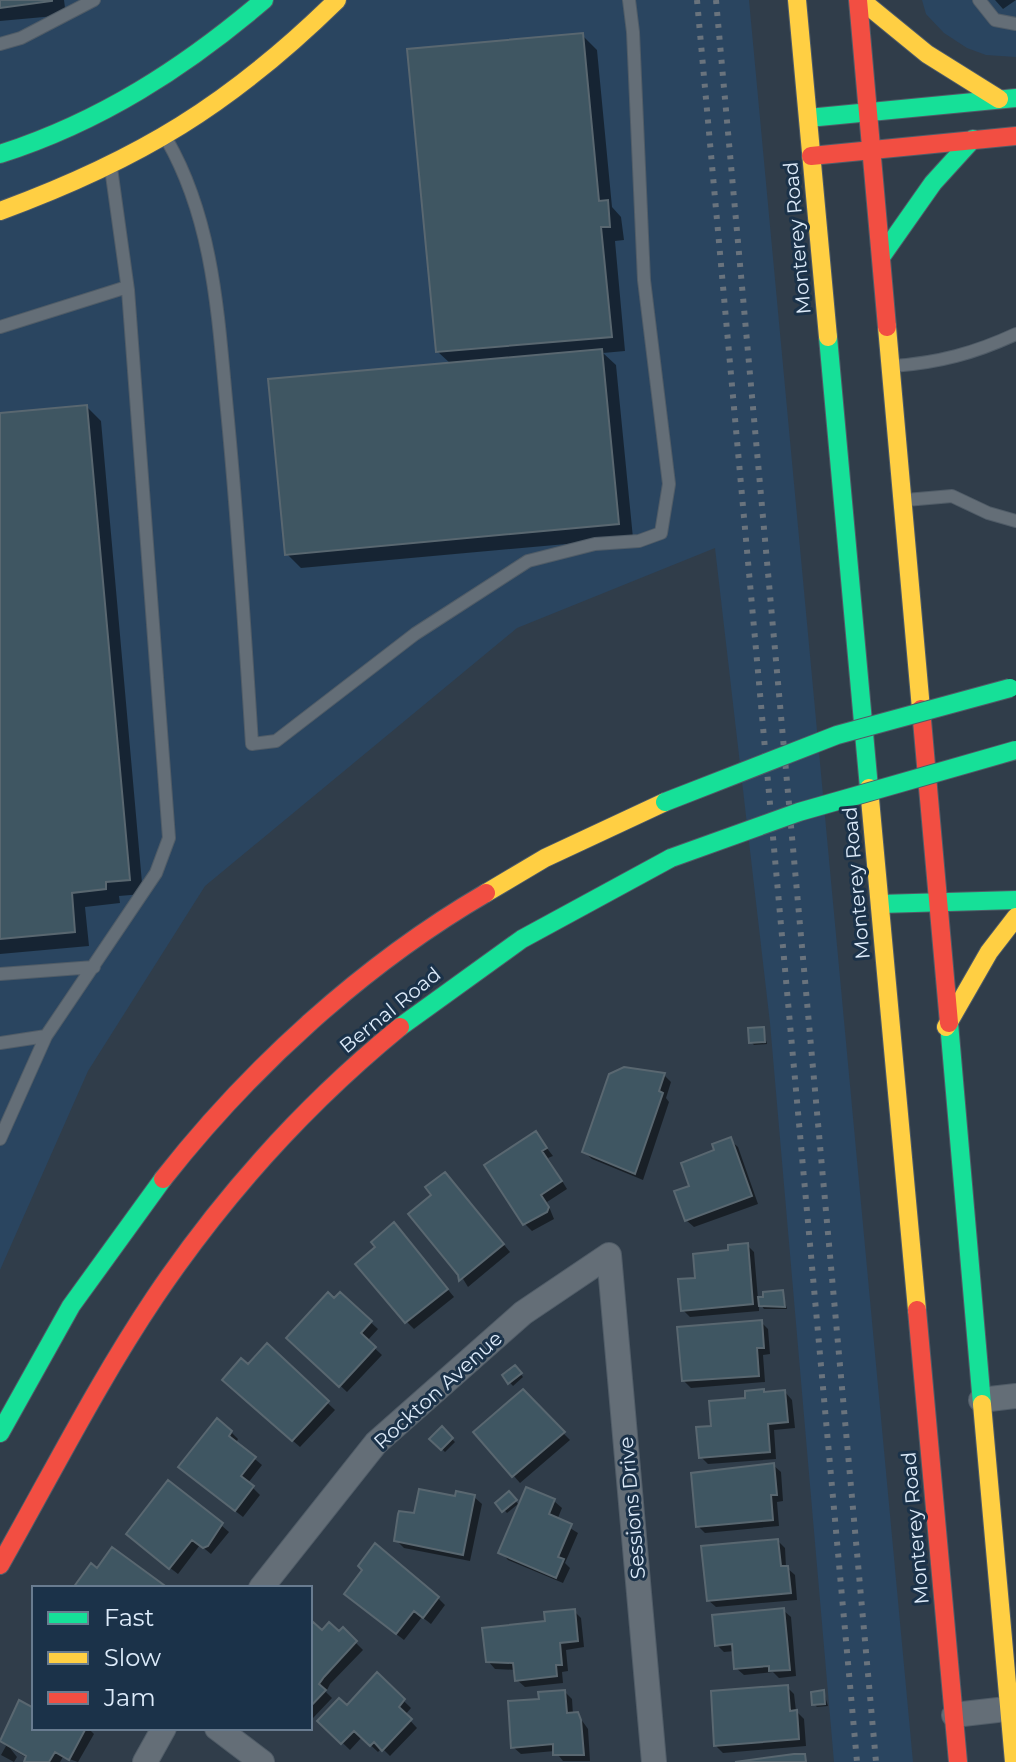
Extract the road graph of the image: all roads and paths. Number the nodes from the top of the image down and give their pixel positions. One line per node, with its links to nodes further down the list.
1 (94, 0): 9 (lane)
2 (264, 0): 17 (main road)
3 (337, 0): 15 (main road)
4 (629, 0): 15 (lane)
5 (797, 0): 12 (main road, Monterey Road)
6 (859, 0): 10 (main road); 11 (main road)
7 (979, 0): 8 (lane)
8 (1016, 24)
9 (0, 44)
10 (1007, 98): 11 (main road)
11 (868, 112): 12 (main road); 16 (main road)
12 (808, 118): 18 (main road, Monterey Road)
13 (1016, 136): 14 (main road)
14 (973, 139): 16 (main road); 21 (main road)
15 (167, 140): 19 (main road)
16 (871, 149): 18 (main road); 21 (main road)
17 (0, 154)
18 (811, 156): 32 (main road, Monterey Road)
19 (111, 168): 20 (main road); 22 (lane)
20 (0, 211)
21 (881, 257): 25 (main road)
22 (127, 287): 23 (lane); 34 (lane)
23 (0, 327)
24 (1016, 334): 25 (lane)
25 (891, 367): 26 (main road)
26 (903, 500): 27 (lane); 31 (main road)
27 (1016, 521)
28 (1013, 687): 43 (main road, Bernal Road, bridge)
29 (1016, 750): 44 (main road, Bernal Road, bridge)
30 (1016, 900): 31 (main road)
31 (936, 903): 32 (main road); 36 (main road)
32 (880, 904): 47 (main road, Monterey Road)
33 (1016, 917): 36 (main road)
34 (94, 967): 35 (lane); 37 (lane)
35 (0, 974)
36 (946, 1027): 42 (main road)
37 (46, 1036): 38 (lane); 39 (lane)
38 (0, 1043)
39 (0, 1139)
40 (609, 1255): 45 (street, Rockton Avenue); 52 (street, Sessions Drive)
41 (1016, 1396): 42 (street)
42 (981, 1400): 46 (main road)
43 (0, 1433)
44 (0, 1565)
45 (263, 1586)
46 (1012, 1708): 47 (street); 54 (main road)
47 (954, 1715): 53 (main road, Monterey Road)
48 (163, 1730): 50 (street)
49 (220, 1730): 51 (street)
50 (145, 1762)
51 (262, 1762)
52 (654, 1762)
53 (958, 1762)
54 (1014, 1762)

